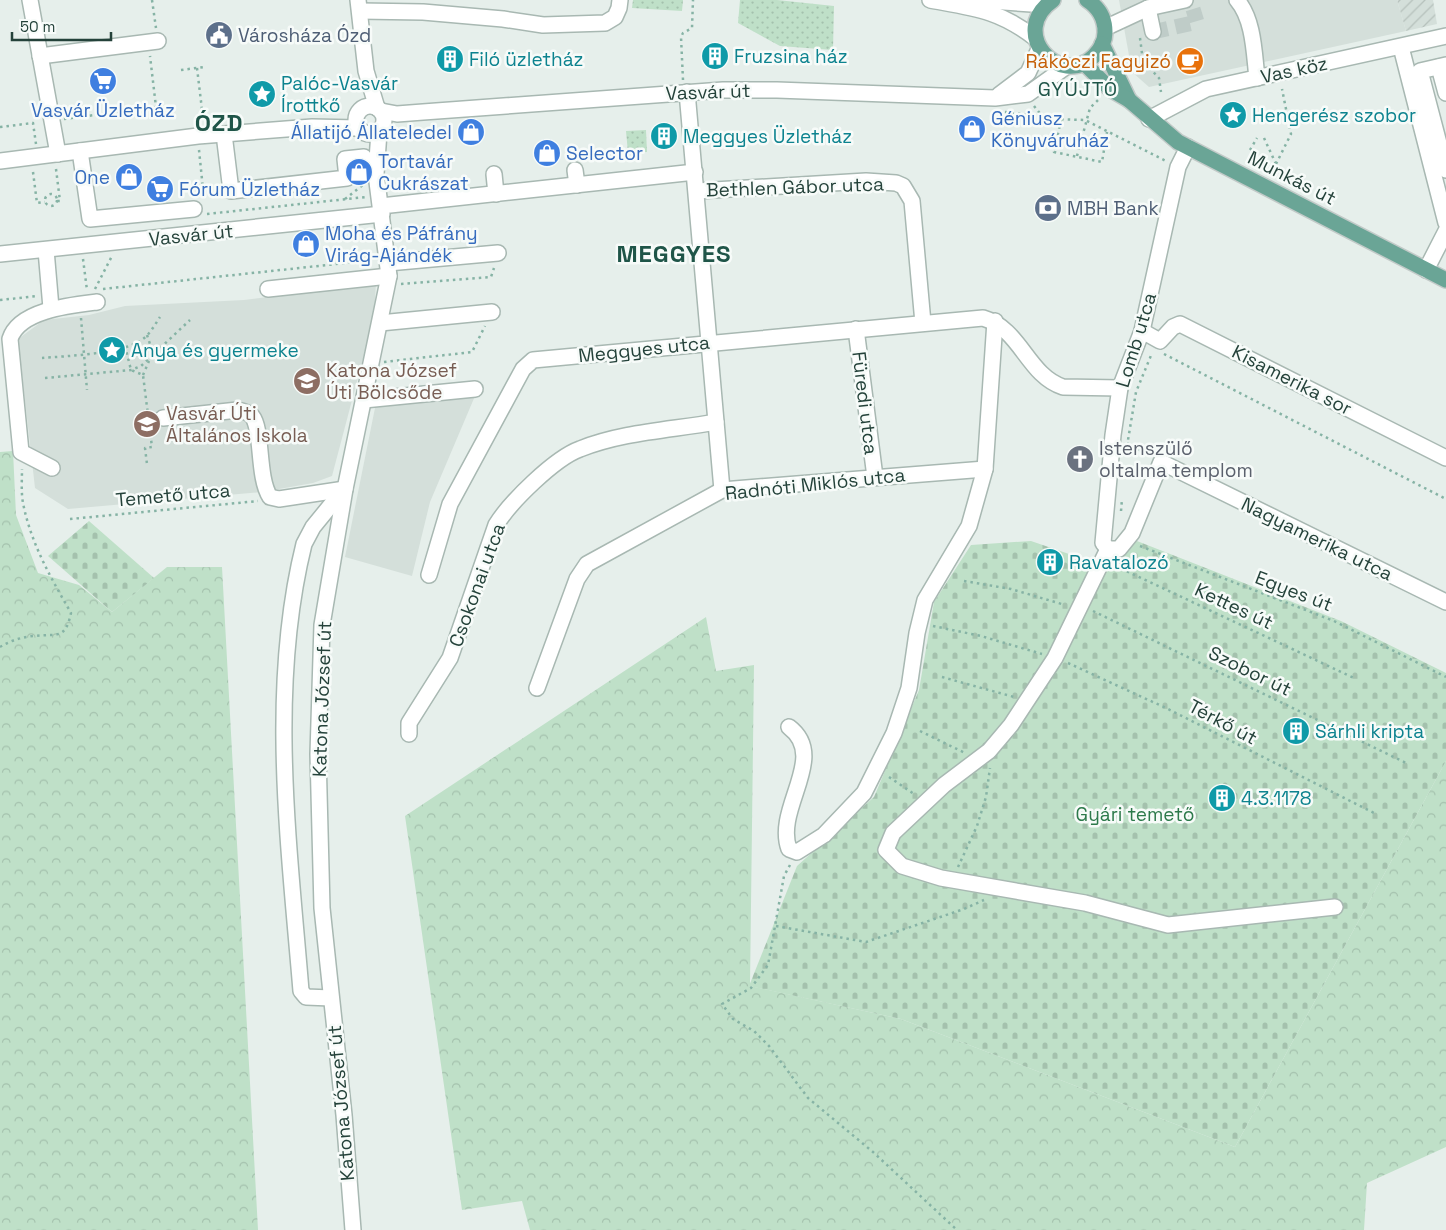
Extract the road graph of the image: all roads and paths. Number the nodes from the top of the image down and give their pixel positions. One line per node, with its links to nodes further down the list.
1 (30, 0): 21 (street)
2 (152, 0): 16 (path)
3 (620, 0): 11 (street)
4 (693, 0): 32 (path)
5 (930, 0): 17 (street)
6 (972, 0): 8 (street)
7 (1237, 0): 31 (street)
8 (1049, 2): 17 (main road)
9 (1094, 3): 13 (main road)
10 (1190, 3): 12 (street)
11 (360, 4): 30 (street)
12 (1148, 8): 13 (street); 14 (street)
13 (1105, 28): 18 (main road)
14 (1153, 32)
15 (1446, 36): 19 (street, Vas köz)
16 (158, 41): 21 (street)
17 (1037, 43): 24 (main road); 37 (street)
18 (1102, 44): 23 (main road); 38 (main road)
19 (1408, 45): 29 (street); 31 (street, Vas köz); 82 (street)
20 (149, 54): 48 (path)
21 (40, 56): 48 (street)
22 (1143, 60): 34 (path)
23 (1084, 63): 24 (main road); 38 (main road)
24 (1068, 66): 37 (street, Vasvár út)
25 (1442, 66): 29 (street); 35 (street)
26 (204, 67): 27 (path)
27 (197, 68): 28 (path); 44 (path)
28 (181, 70)
29 (1420, 71): 69 (street)
30 (366, 75): 40 (street); 49 (street)
31 (1257, 78): 45 (street, Vas köz)
32 (685, 87): 37 (street, Vasvár út); 41 (street, Vasvár út); 71 (street)
33 (1282, 89): 56 (path)
34 (1161, 92)
35 (1446, 93)
36 (1105, 94): 47 (path)
37 (995, 98)
38 (1129, 100): 45 (main road, Munkás út)
39 (1032, 102): 43 (path)
40 (379, 109): 41 (street, Vasvár út); 49 (street); 52 (street)
41 (423, 112): 52 (street, Vasvár út)
42 (1005, 112): 43 (path)
43 (1042, 116): 46 (path)
44 (203, 118)
45 (1149, 119): 58 (main road, Munkás út)
46 (1061, 120): 47 (path); 64 (path)
47 (1085, 120): 53 (path); 64 (path)
48 (52, 121): 50 (path); 62 (street)
49 (359, 121): 52 (street); 54 (street); 72 (street)
50 (33, 123): 51 (path); 57 (path)
51 (0, 127)
52 (380, 130): 72 (street)
53 (1107, 132): 64 (path); 66 (path)
54 (224, 134): 61 (street); 63 (street)
55 (1258, 138): 60 (path)
56 (1264, 138)
57 (36, 145)
58 (1188, 147): 66 (street, Lomb utca); 89 (main road, Munkás út)
59 (199, 148): 76 (path)
60 (1250, 150)
61 (80, 151): 62 (street); 81 (street)
62 (58, 154): 65 (street)
63 (364, 157)
64 (1077, 157)
65 (0, 161)
66 (1178, 167): 104 (street, Lomb utca)
67 (56, 169): 78 (path)
68 (575, 170): 74 (street)
69 (1446, 170)
70 (33, 172): 79 (path)
71 (695, 172): 74 (street, Vasvár út); 75 (street)
72 (376, 174): 80 (street, Katona József út)
73 (494, 174): 77 (street)
74 (577, 185): 77 (street, Vasvár út)
75 (697, 191): 101 (street, Bethlen Gábor utca); 105 (street)
76 (204, 194)
77 (496, 194): 80 (street, Vasvár út)
78 (57, 201): 79 (path); 79 (path)
79 (45, 202)
80 (377, 206): 81 (path); 84 (street, Vasvár út); 90 (street, Katona József út)
81 (200, 212)
82 (1446, 222)
83 (1446, 232): 89 (street)
84 (82, 246): 85 (street, Vasvár út); 93 (path)
85 (46, 250): 88 (street, Vasvár út); 94 (street)
86 (115, 251): 93 (path)
87 (498, 253): 90 (street); 90 (path)
88 (0, 254)
89 (1426, 270): 91 (main road, Munkás út)
90 (387, 271): 92 (street); 93 (path); 100 (street, Katona József út)
91 (1446, 280)
92 (268, 289)
93 (96, 296): 94 (street)
94 (50, 308): 125 (street)
95 (492, 312): 100 (street); 111 (path)
96 (81, 317): 107 (path)
97 (160, 318): 103 (path)
98 (190, 320): 108 (path)
99 (995, 321): 101 (street, Meggyes utca); 116 (street); 130 (street)
100 (380, 323): 119 (street, Katona József út)
101 (923, 323): 102 (street, Meggyes utca)
102 (856, 329): 105 (street, Meggyes utca); 131 (street, Füredi utca)
103 (147, 334): 106 (path); 108 (path)
104 (1154, 336): 116 (street, Lomb utca); 123 (path); 126 (street, Kisamerika sor); 136 (path)
105 (709, 342): 121 (street); 141 (street, Meggyes utca)
106 (125, 346): 107 (path); 112 (path)
107 (84, 354): 109 (path); 113 (path)
108 (156, 354): 110 (path)
109 (42, 358)
110 (149, 360): 112 (path); 114 (path)
111 (383, 362)
112 (131, 370): 113 (path); 114 (path)
113 (86, 375): 115 (path); 118 (path)
114 (143, 376): 128 (path)
115 (45, 378)
116 (1120, 388): 122 (street, Lomb utca)
117 (475, 389): 119 (street)
118 (87, 390)
119 (364, 400): 132 (street, Katona József út)
120 (163, 418): 135 (street)
121 (716, 422): 133 (street); 155 (street, Csokonai utca)
122 (1113, 435): 123 (path); 140 (street, Lomb utca)
123 (1128, 444): 124 (path); 127 (path)
124 (1127, 451)
125 (22, 452): 129 (street); 146 (path)
126 (1446, 458)
127 (1161, 462): 139 (street); 143 (street, Nagyamerika utca)
128 (147, 464)
129 (52, 468)
130 (985, 468): 131 (street, Radnóti Miklós utca); 145 (street)
131 (875, 477): 133 (street, Radnóti Miklós utca)
132 (344, 489): 135 (street); 166 (street, Katona József út); 166 (street)
133 (722, 490): 151 (street, Radnóti Miklós utca)
134 (1123, 492): 137 (path)
135 (279, 499): 138 (path, Temető utca)
136 (1446, 499)
137 (1120, 516)
138 (70, 519)
139 (1127, 542): 140 (street); 149 (path, Egyes út)
140 (1108, 544): 144 (street); 150 (path, Kettes út)
141 (429, 575)
142 (964, 581): 144 (path, Szobor út)
143 (1446, 602)
144 (1079, 607): 147 (street); 157 (path, Szobor út)
145 (920, 623): 147 (path, Térkő út); 161 (street)
146 (0, 648)
147 (1056, 658): 152 (street); 160 (path, Térkő út)
148 (942, 677): 152 (path)
149 (1446, 677)
150 (1354, 678)
151 (537, 688)
152 (1027, 701): 156 (street)
153 (789, 727): 161 (street)
154 (920, 731): 156 (path)
155 (409, 734)
156 (984, 761): 159 (street); 162 (path)
157 (1406, 764)
158 (889, 777): 159 (path)
159 (926, 802): 162 (street)
160 (1376, 814)
161 (797, 852): 165 (path)
162 (953, 880): 163 (street)
163 (1005, 890): 164 (street); 165 (path)
164 (1335, 907)
165 (776, 926): 168 (path)
166 (332, 998): 167 (street, Katona József út)
167 (353, 1230)
168 (957, 1230)

